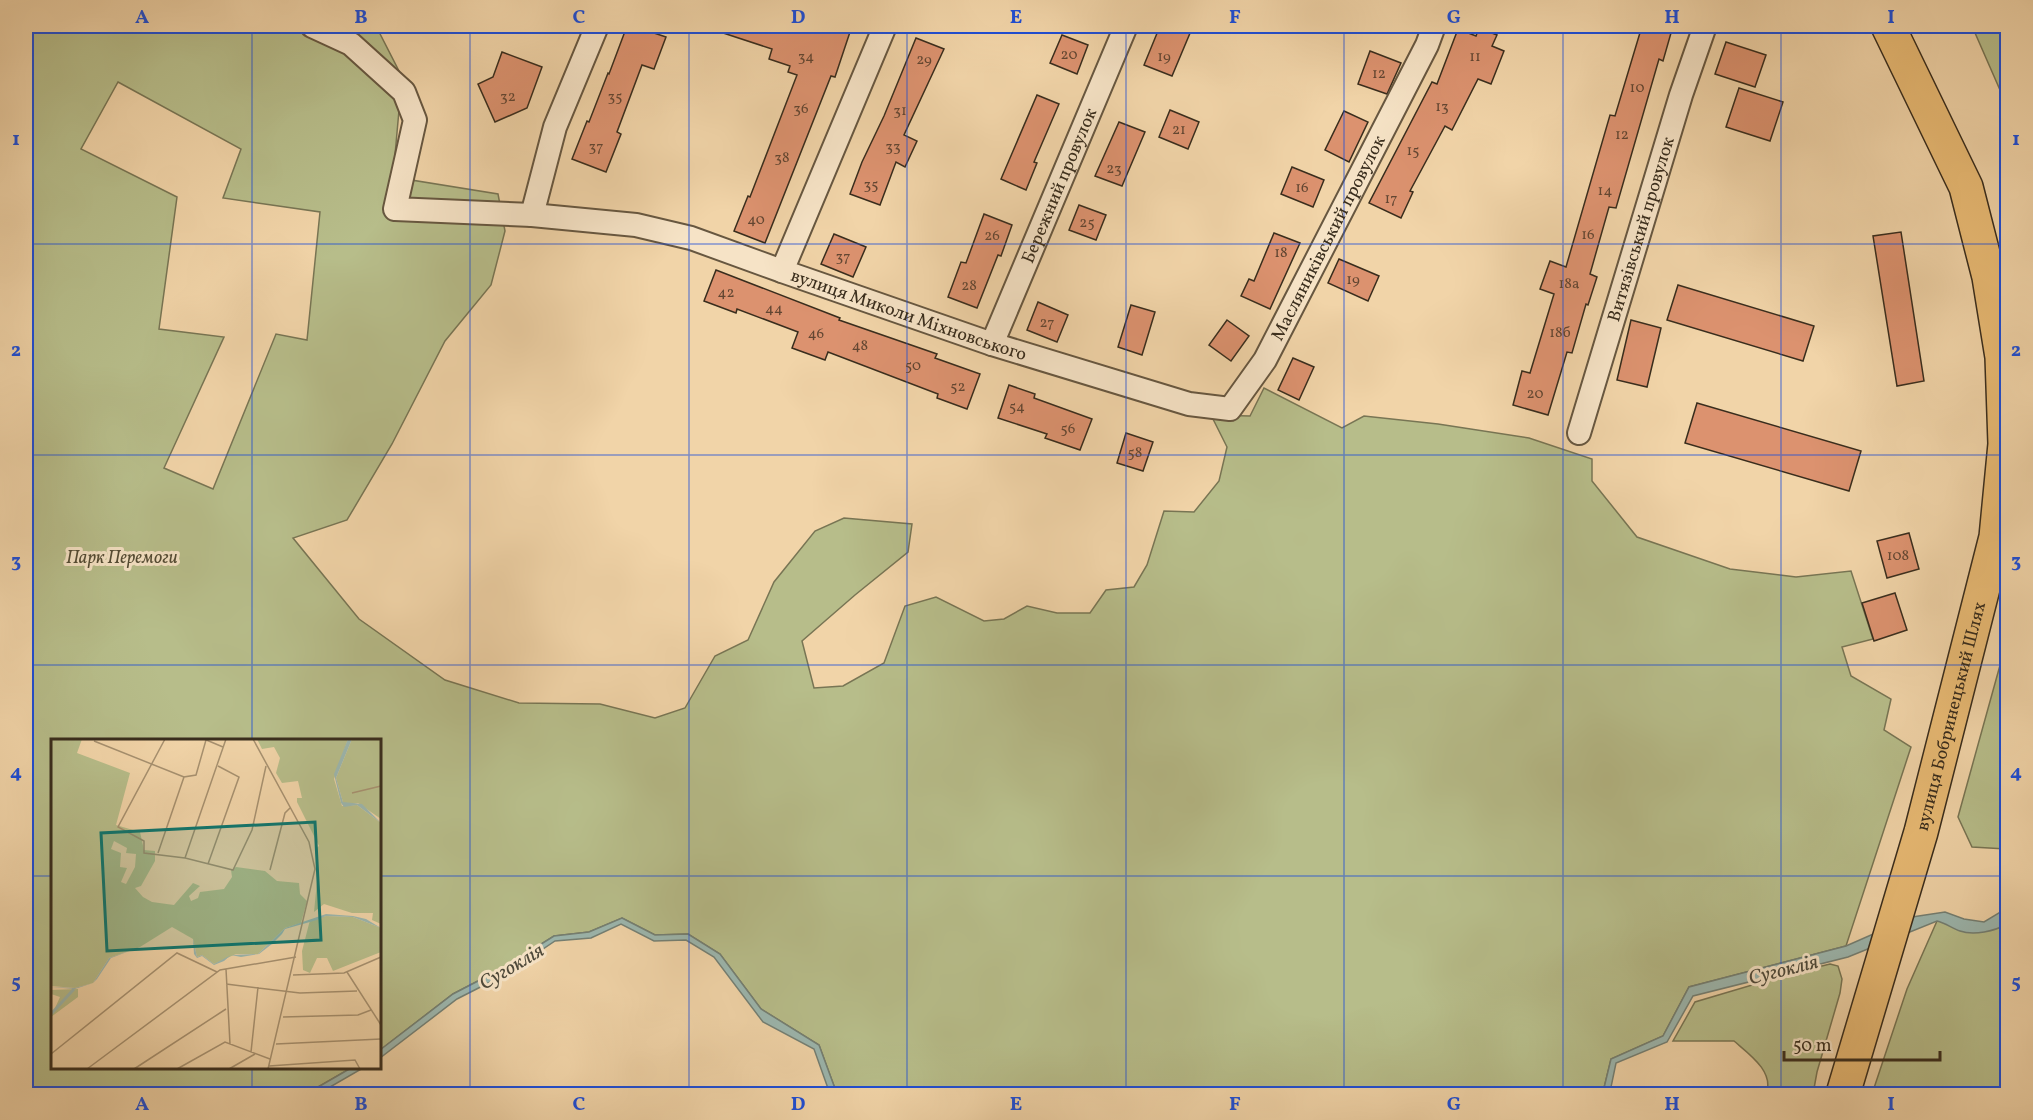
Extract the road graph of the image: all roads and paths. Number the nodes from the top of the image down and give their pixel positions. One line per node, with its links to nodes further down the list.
1 (312, 26): 8 (street)
2 (597, 26): 8 (street)
3 (885, 26): 9 (street, вулиця Миколи Міхновського)
4 (1126, 26): 10 (street, Бережний провулок)
5 (1434, 26): 11 (street, Масляниківський провулок)
6 (1705, 26): 12 (street, Витязівський провулок)
7 (1888, 26): 13 (main road, вулиця Бобринецький Шлях)
8 (532, 215): 9 (street)
9 (782, 271): 10 (street, вулиця Миколи Міхновського)
10 (992, 344): 11 (street, вулиця Миколи Міхновського)
11 (1189, 404)
12 (1579, 433)
13 (1844, 1095)

